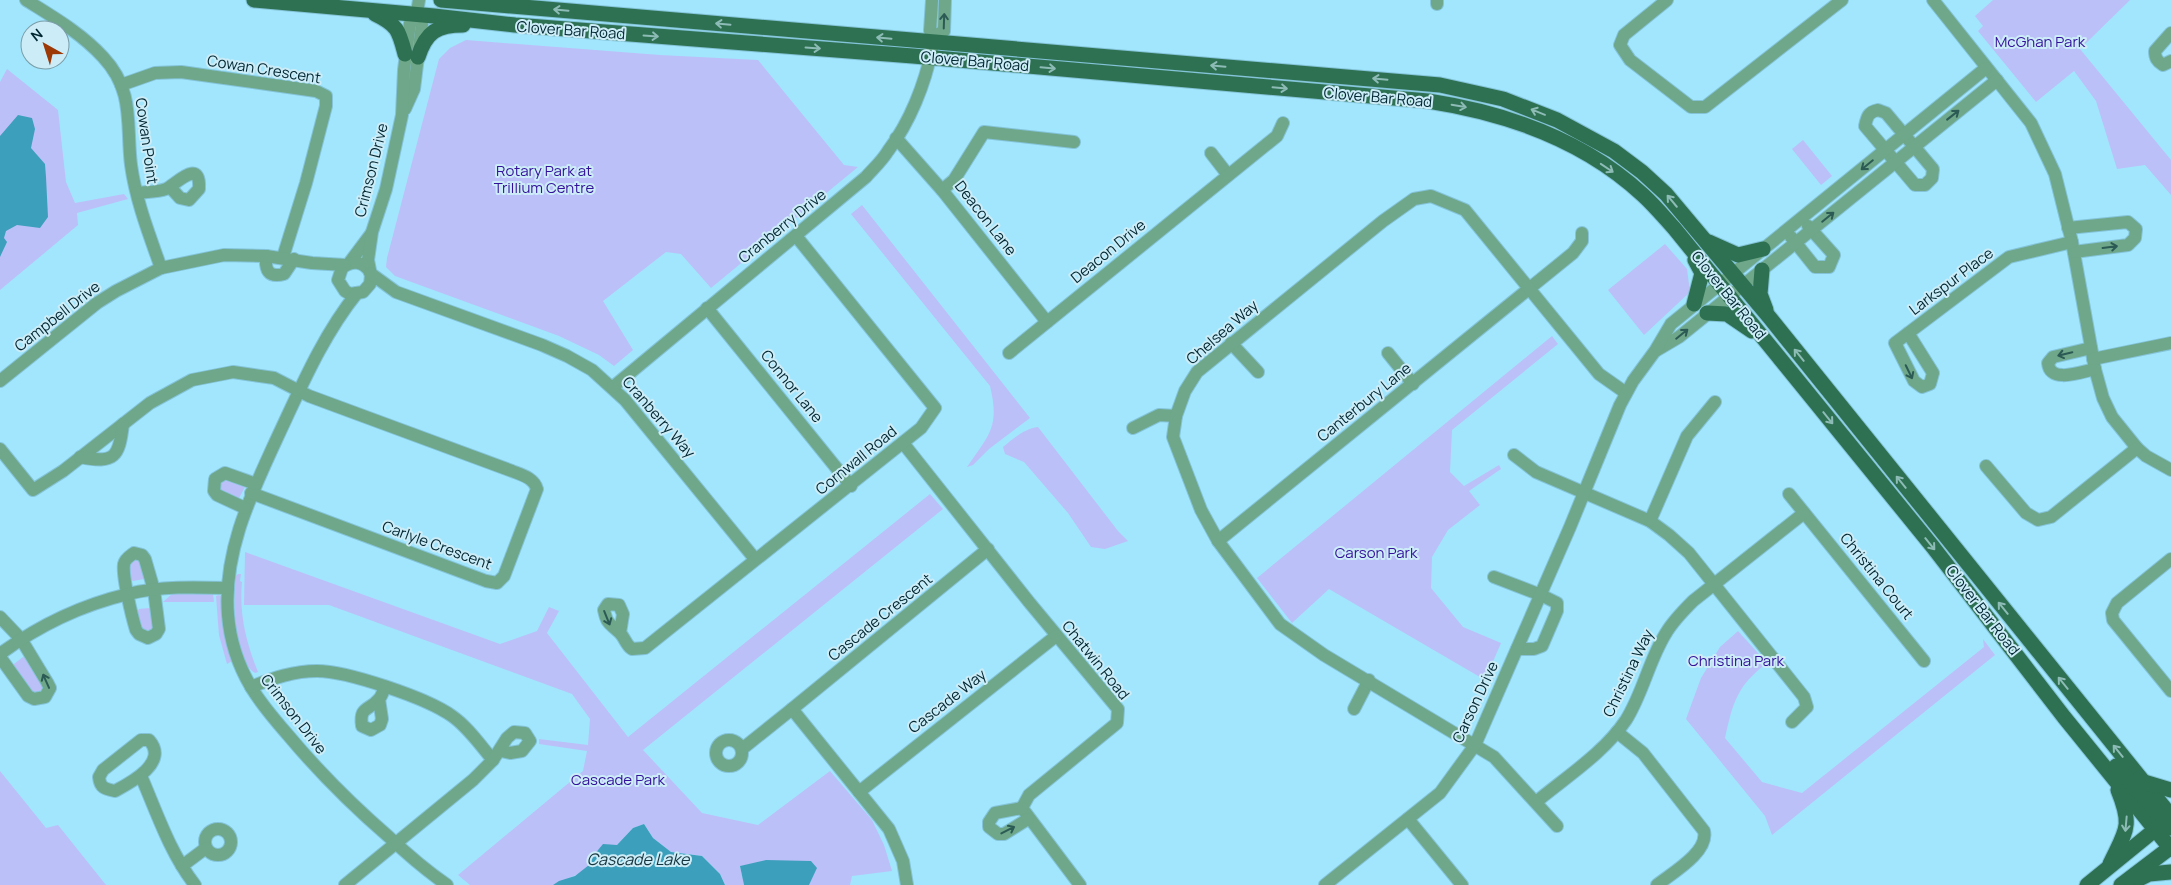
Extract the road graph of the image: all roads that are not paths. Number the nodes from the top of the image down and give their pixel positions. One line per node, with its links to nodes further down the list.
1 (26, 0): 18 (street, Cowan Point)
2 (254, 0): 9 (main road, Clover Bar Road)
3 (440, 0): 13 (main road, Clover Bar Road, one-way to 3)
4 (932, 0): 13 (street)
5 (945, 0): 13 (street, Cranberry Drive, one-way to 5)
6 (1667, 0): 7 (street)
7 (1842, 0)
8 (1933, 0): 16 (street)
9 (367, 11): 10 (main road, Clover Bar Road); 14 (main road)
10 (417, 11): 11 (main road, Clover Bar Road); 14 (street, Crimson Drive)
11 (515, 25): 13 (main road, Clover Bar Road, one-way to 13); 14 (main road)
12 (2171, 33): 15 (street)
13 (932, 46): 21 (street, Cranberry Drive); 38 (main road, Clover Bar Road, one-way to 13); 41 (main road, Clover Bar Road, one-way to 41)
14 (412, 55): 35 (street, Crimson Drive)
15 (2171, 61)
16 (1986, 68): 17 (street); 20 (street)
17 (1997, 80): 23 (street, one-way to 17); 32 (street)
18 (121, 85): 30 (street, Cowan Point); 44 (street, Cowan Crescent)
19 (1283, 123): 27 (street, Deacon Drive)
20 (1904, 136): 23 (street); 24 (street); 24 (street)
21 (896, 138): 29 (street, Deacon Lane); 37 (street, Cranberry Drive)
22 (1074, 142): 29 (street)
23 (1913, 146): 26 (street); 26 (street)
24 (1886, 150): 26 (street); 31 (street, one-way to 31)
25 (1211, 153): 27 (street)
26 (1897, 161): 33 (street, one-way to 26)
27 (1228, 174): 62 (street, Deacon Drive)
28 (170, 187): 30 (street)
29 (942, 190): 62 (street, Deacon Lane)
30 (137, 193): 47 (street, Cowan Point)
31 (1802, 217): 33 (street); 34 (street)
32 (2068, 228): 40 (street); 40 (street, Larkspur Place, one-way to 32)
33 (1812, 230): 39 (street); 39 (street)
34 (1786, 231): 39 (street); 42 (street)
35 (372, 232): 46 (street, Crimson Drive); 49 (street, Crimson Drive)
36 (1582, 233): 53 (street, Canterbury Lane)
37 (796, 236): 58 (street, Cranberry Drive); 81 (street, Cornwall Road)
38 (1703, 239): 42 (main road); 50 (main road, Clover Bar Road)
39 (1796, 243): 48 (street)
40 (2073, 246): 63 (street, Larkspur Place); 70 (street)
41 (1690, 247): 52 (main road, Clover Bar Road); 57 (main road)
42 (1763, 249): 50 (street)
43 (266, 256): 44 (street, Campbell Drive); 44 (street); 47 (street, Campbell Drive)
44 (288, 258): 45 (street, Campbell Drive)
45 (312, 263): 46 (street, Campbell Drive); 51 (street, Campbell Drive)
46 (348, 264): 49 (street); 51 (street)
47 (161, 268): 72 (street, Campbell Drive)
48 (1762, 270): 50 (street); 61 (main road)
49 (370, 273): 54 (street, Cranberry Way); 55 (street)
50 (1737, 280): 52 (street, Carson Drive); 56 (street, Carson Drive); 61 (main road, Clover Bar Road)
51 (339, 283): 55 (street); 60 (street, Crimson Drive)
52 (1719, 284): 56 (main road, Clover Bar Road); 57 (street, Carson Drive)
53 (1530, 288): 65 (street, Chelsea Way); 73 (street, Canterbury Lane); 76 (street, Chelsea Way)
54 (396, 292): 55 (street, Cranberry Way); 74 (street, Cranberry Way)
55 (360, 293): 60 (street, Crimson Drive)
56 (1730, 295): 59 (street, Carson Drive); 64 (main road, Clover Bar Road)
57 (1694, 304): 67 (street, Carson Drive)
58 (707, 308): 74 (street, Cranberry Drive); 88 (street, Connor Lane)
59 (1707, 313): 64 (main road); 67 (street, Carson Drive, one-way to 59)
60 (338, 317): 75 (street, Crimson Drive)
61 (1770, 318): 124 (main road, Clover Bar Road, one-way to 61)
62 (1047, 322): 68 (street, Deacon Drive)
63 (1908, 333)
64 (1765, 339): 117 (main road, Clover Bar Road, one-way to 117)
65 (1231, 343): 71 (street); 78 (street, Chelsea Way)
66 (2171, 343): 70 (street)
67 (1655, 351): 76 (street, Carson Drive)
68 (1009, 353)
69 (1388, 353): 73 (street)
70 (2093, 359): 82 (street)
71 (1258, 372)
72 (0, 381)
73 (1413, 384): 95 (street, Canterbury Lane)
74 (613, 387): 97 (street, Cranberry Way)
75 (299, 391): 79 (street); 89 (street, Crimson Drive); 89 (street, Carlyle Crescent)
76 (1626, 393): 90 (street, Carson Drive)
77 (1715, 402): 94 (street)
78 (1176, 416): 80 (street); 95 (street, Chelsea Way)
79 (123, 424): 85 (street); 85 (street)
80 (1133, 428)
81 (904, 443): 88 (street, Cornwall Road); 96 (street, Chatwin Road)
82 (2137, 448): 86 (street); 87 (street)
83 (0, 449): 85 (street)
84 (1514, 456): 90 (street)
85 (80, 457)
86 (1986, 466)
87 (2171, 470)
88 (851, 486): 97 (street, Cornwall Road)
89 (253, 489): 92 (street, Crimson Drive); 92 (street)
90 (1584, 493): 94 (street); 104 (street, Carson Drive)
91 (1789, 494): 93 (street, Christina Court)
92 (245, 508): 101 (street, Crimson Drive)
93 (1804, 513): 100 (street); 111 (street, Christina Court)
94 (1650, 521): 100 (street)
95 (1218, 541): 112 (street, Chelsea Way)
96 (988, 549): 107 (street, Chatwin Road); 115 (street, Cascade Crescent)
97 (756, 558): 106 (street, Cornwall Road)
98 (2171, 559): 114 (street)
99 (1494, 577): 104 (street)
100 (1714, 585): 118 (street); 119 (street, Christina Way)
101 (228, 588): 102 (street); 113 (street, Crimson Drive)
102 (154, 590): 103 (street); 103 (street); 103 (street)
103 (128, 594): 108 (street)
104 (1541, 595): 109 (street, Carson Drive); 109 (street)
105 (0, 617): 108 (street)
106 (620, 633)
107 (1056, 636): 126 (street, Cascade Way); 141 (street, Chatwin Road)
108 (21, 638): 110 (street); 110 (street, one-way to 108)
109 (1518, 649): 120 (street, Carson Drive)
110 (0, 656)
111 (1924, 660)
112 (1370, 680): 116 (street); 120 (street, Chelsea Way)
113 (251, 687): 131 (street, Crimson Drive); 131 (street)
114 (2171, 691)
115 (792, 709): 121 (street, Cascade Crescent); 126 (street)
116 (1354, 709)
117 (2064, 717): 123 (main road, Clover Bar Road); 129 (main road)
118 (1792, 722)
119 (1617, 732): 127 (street, Christina Way); 144 (street)
120 (1476, 745): 127 (street); 128 (street, Carson Drive)
121 (742, 749)
122 (142, 776): 122 (street); 134 (street)
123 (2114, 779): 129 (main road, Clover Bar Road); 135 (main road, one-way to 135)
124 (2143, 782): 125 (main road); 129 (main road, Clover Bar Road)
125 (2171, 790)
126 (858, 792): 140 (street)
127 (1536, 802): 130 (street)
128 (1408, 820): 142 (street, Carson Drive); 143 (street)
129 (2167, 822): 133 (main road, Clover Bar Road); 135 (main road)
130 (1557, 826)
131 (396, 844): 138 (street); 139 (street, Crimson Drive)
132 (206, 848): 134 (street)
133 (2171, 848): 146 (main road)
134 (182, 866): 137 (street)
135 (2109, 868): 145 (main road)
136 (2171, 872): 147 (main road)
137 (195, 885)
138 (346, 885)
139 (447, 885)
140 (907, 885)
141 (1080, 885)
142 (1325, 885)
143 (1462, 885)
144 (1657, 885)
145 (2087, 885)
146 (2122, 885)
147 (2126, 885)

